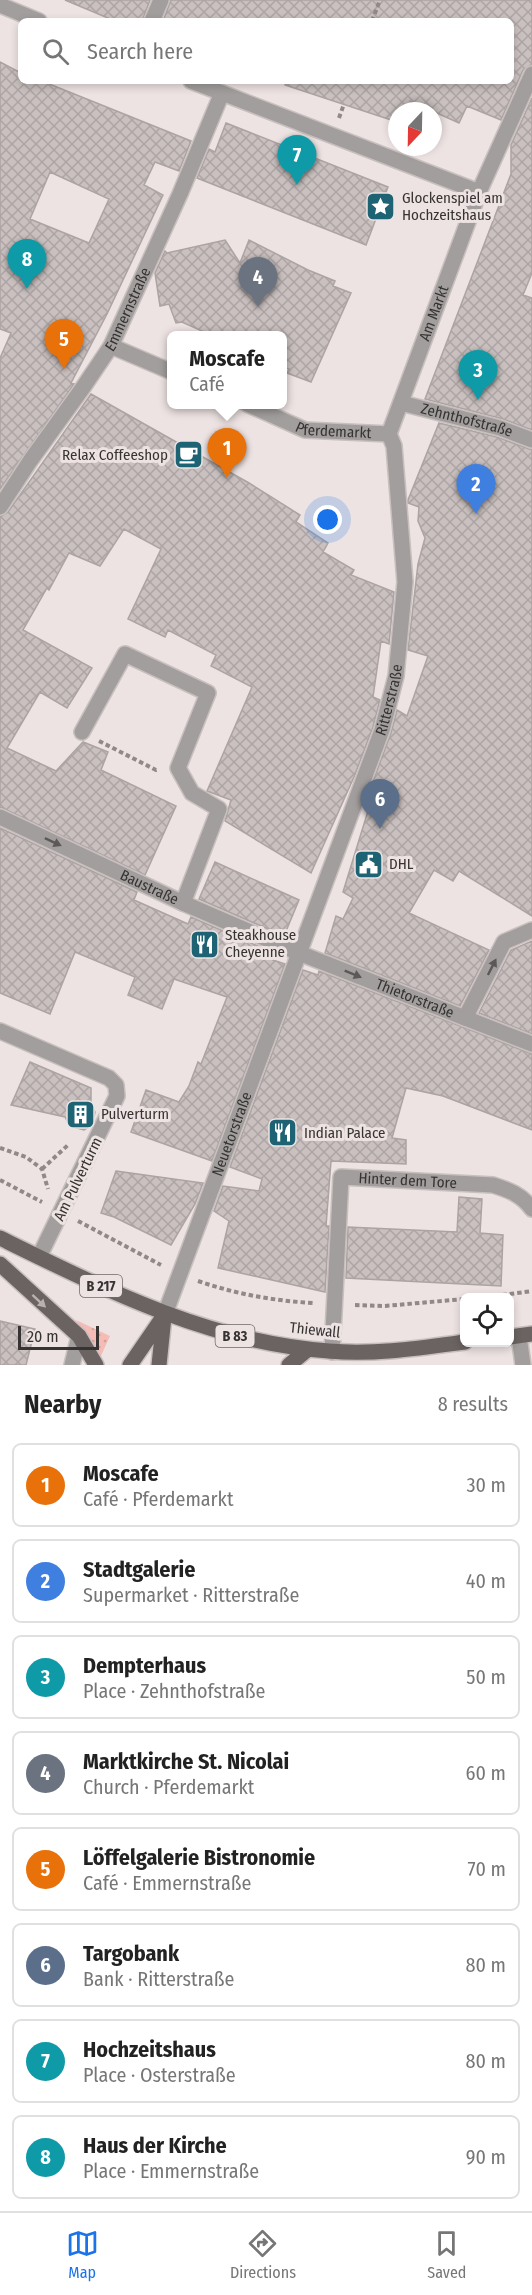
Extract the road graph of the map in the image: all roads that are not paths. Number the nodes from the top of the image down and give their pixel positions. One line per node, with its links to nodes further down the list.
1 (161, 0): 4 (street)
2 (0, 5): 3 (street)
3 (32, 18)
4 (153, 18)
5 (532, 74): 8 (street, Am Markt)
6 (199, 84): 7 (street)
7 (222, 93): 8 (street); 9 (street, Emmernstraße)
8 (479, 192): 11 (street, Am Markt)
9 (111, 346): 10 (street); 15 (street, Emmernstraße)
10 (167, 370)
11 (401, 403): 13 (street, Am Markt); 14 (street, Zehnthofstraße)
12 (256, 409): 13 (street, Pferdemarkt)
13 (389, 434): 20 (street, Ritterstraße)
14 (532, 440)
15 (0, 507)
16 (82, 732): 18 (street)
17 (0, 818): 18 (street, Baustraße, one-way to 18)
18 (183, 903): 20 (street, Baustraße)
19 (532, 930): 21 (street, one-way to 19)
20 (299, 953): 21 (street, Thietorstraße, one-way to 21); 28 (street, Neuetorstraße)
21 (465, 1018): 23 (street, Thietorstraße)
22 (0, 1031): 26 (street, Am Pulverturm)
23 (532, 1044)
24 (532, 1209): 33 (street, Hinter dem Tore)
25 (0, 1238): 26 (main road, B 217)
26 (39, 1257): 28 (main road, B 217)
27 (0, 1264): 29 (main road, one-way to 29)
28 (165, 1314): 32 (main road, Thiewall / B 83); 36 (main road); 37 (main road)
29 (79, 1336): 34 (street); 35 (main road)
30 (520, 1336): 39 (street)
31 (460, 1343): 33 (main road, Thiewall / B 83)
32 (307, 1350): 33 (main road, Thiewall / B 83); 38 (main road)
33 (332, 1352)
34 (72, 1365)
35 (96, 1365)
36 (130, 1365)
37 (159, 1365)
38 (289, 1365)
39 (523, 1365)

